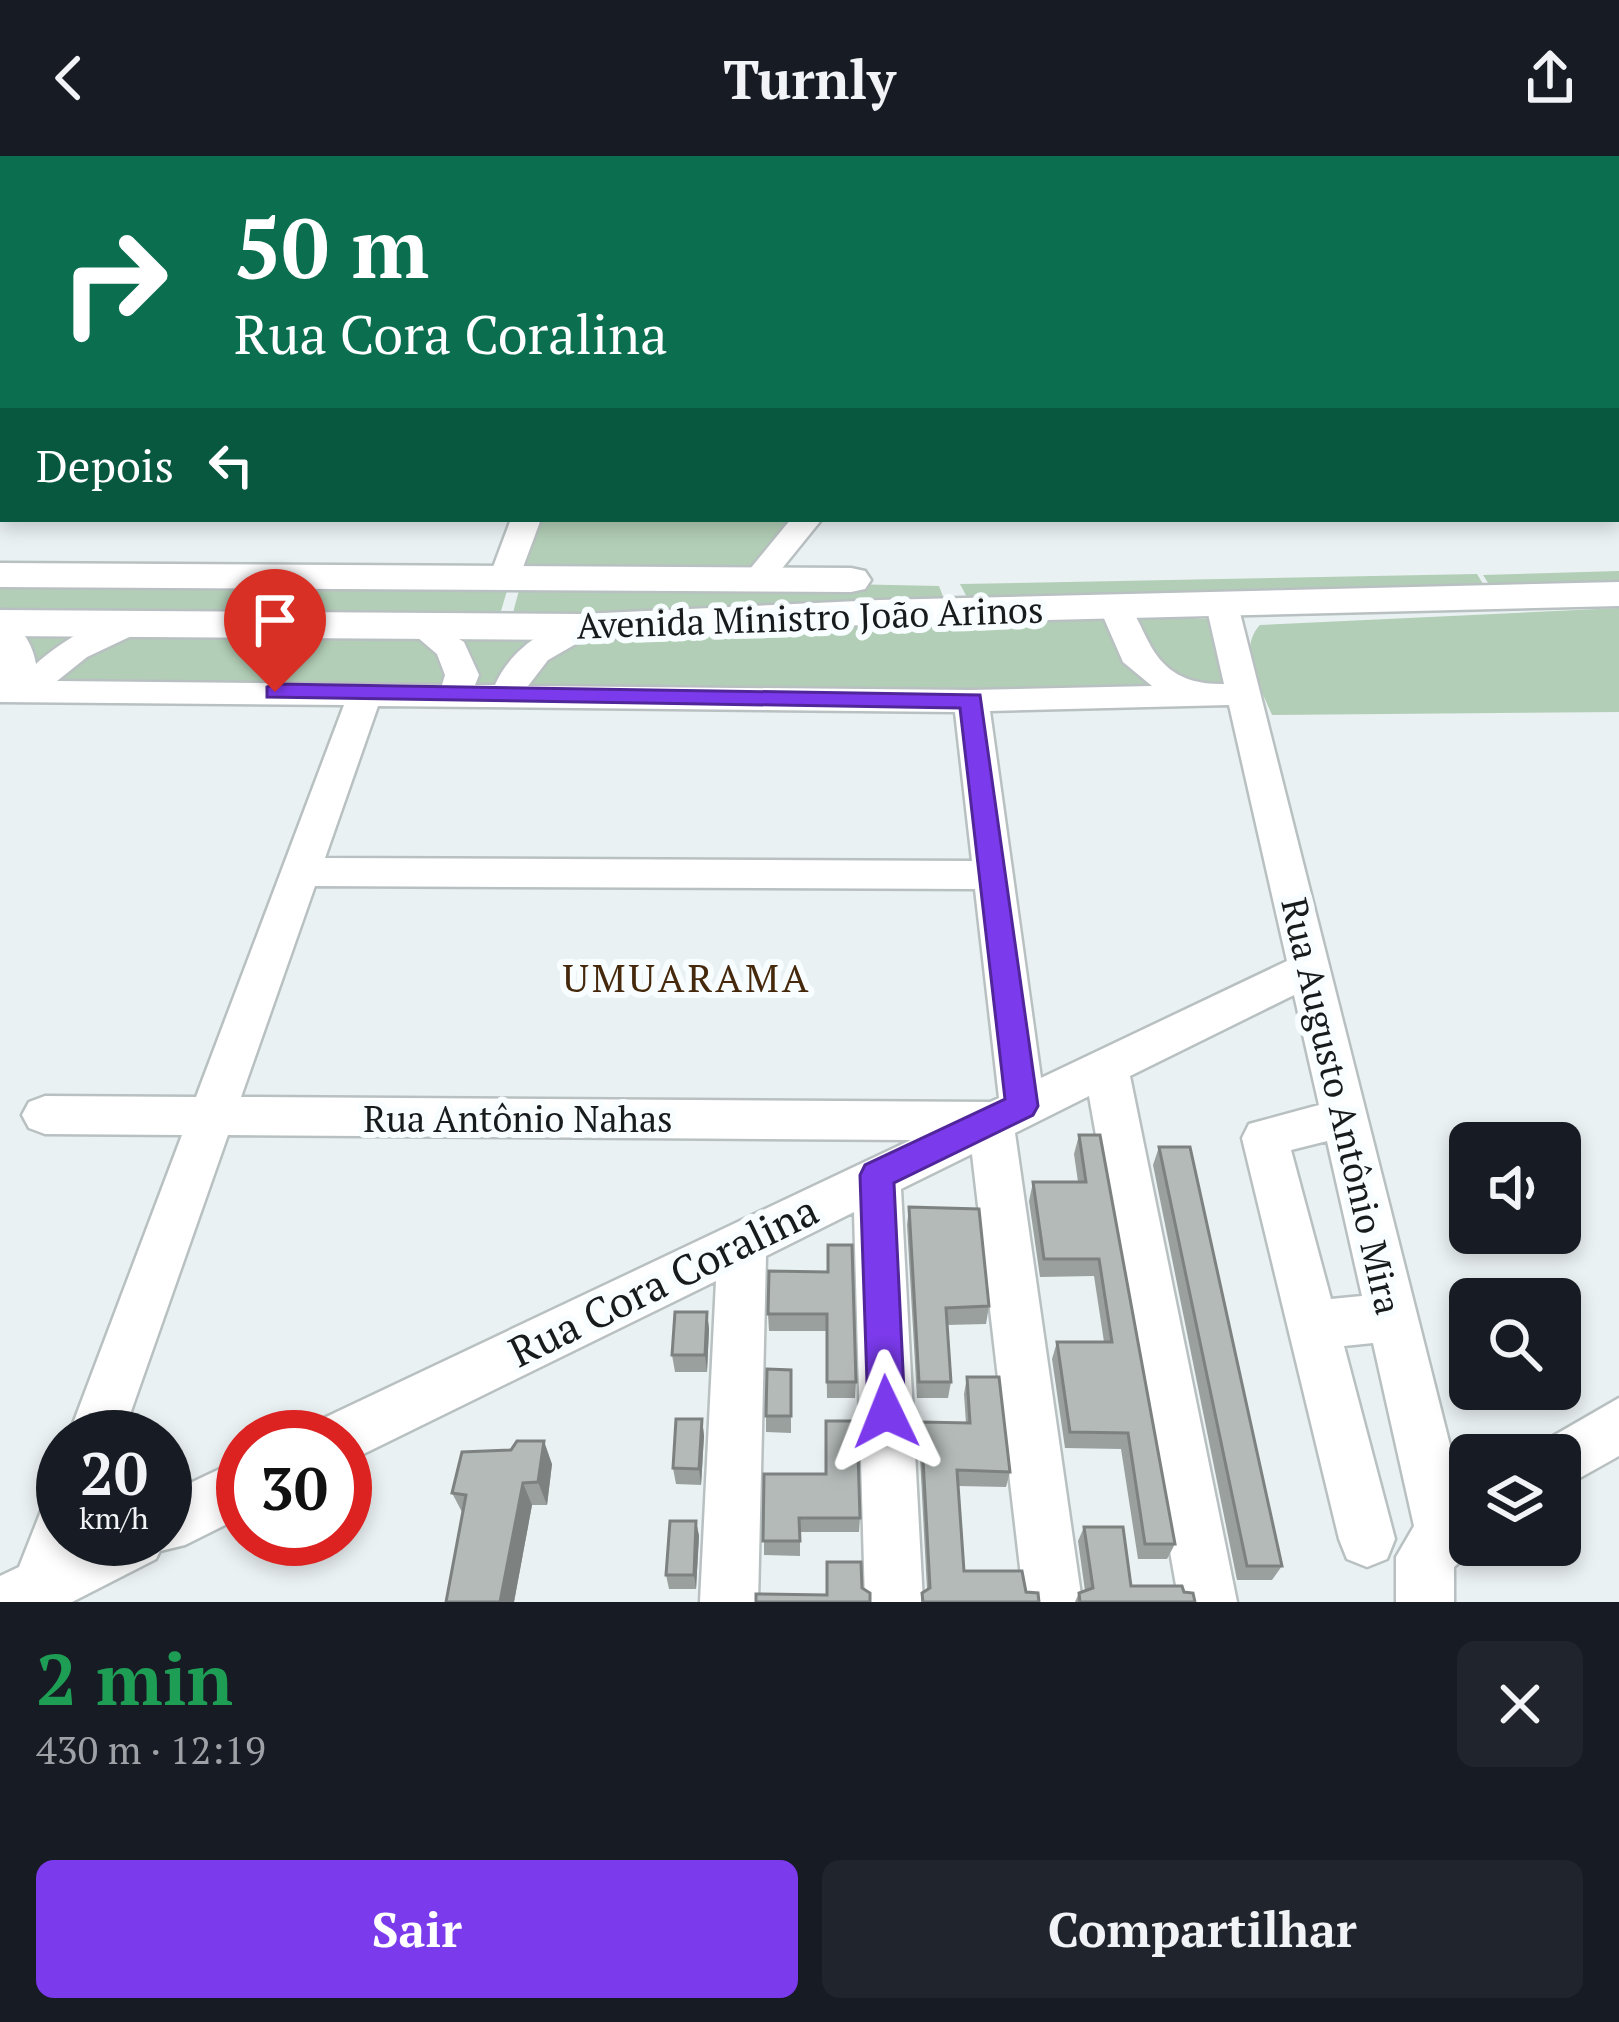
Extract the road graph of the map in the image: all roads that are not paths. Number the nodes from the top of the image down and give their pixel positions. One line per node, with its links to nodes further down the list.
1 (525, 522): 7 (street)
2 (804, 522): 8 (street)
3 (1619, 566): 4 (main road, Avenida Ministro João Arinos)
4 (1398, 572): 6 (main road, Avenida Ministro João Arinos); 10 (main road)
5 (0, 575): 7 (main road, Avenida Ministro João Arinos)
6 (1157, 576): 8 (main road, Avenida Ministro João Arinos); 12 (main road)
7 (504, 578): 8 (main road, Avenida Ministro João Arinos)
8 (756, 580)
9 (1619, 594): 10 (main road, Avenida Ministro João Arinos)
10 (1363, 603): 11 (main road, Avenida Ministro João Arinos)
11 (1222, 605): 12 (main road, Avenida Ministro João Arinos); 23 (street, Rua Augusto Antônio Mira)
12 (1115, 607): 16 (main road, Avenida Ministro João Arinos); 17 (street)
13 (131, 624): 14 (main road, Avenida Ministro João Arinos); 15 (main road, Avenida Ministro João Arinos); 18 (street)
14 (0, 625): 18 (street)
15 (419, 625): 16 (main road, Avenida Ministro João Arinos); 20 (street)
16 (582, 627): 22 (street)
17 (1140, 662): 21 (street); 24 (street)
18 (14, 691): 19 (street)
19 (366, 692): 20 (street); 26 (street)
20 (456, 692): 22 (street)
21 (1186, 693): 23 (street); 24 (street)
22 (509, 694): 25 (street)
23 (1244, 694): 28 (street, Rua Augusto Antônio Mira)
24 (1074, 695): 25 (street)
25 (971, 700): 27 (street)
26 (301, 872): 27 (street); 32 (street)
27 (993, 875): 30 (street)
28 (1309, 968): 29 (street, Rua Cora Coralina); 33 (street, Rua Augusto Antônio Mira)
29 (1106, 1066): 30 (street, Rua Cora Coralina); 51 (street)
30 (1006, 1113): 32 (street, Rua Antônio Nahas); 34 (street, Rua Cora Coralina); 50 (street)
31 (45, 1115): 32 (street, Rua Antônio Nahas)
32 (212, 1116): 38 (street)
33 (1345, 1117): 36 (street, Rua Augusto Antônio Mira); 37 (street)
34 (877, 1175): 35 (street, Rua Cora Coralina); 49 (street)
35 (742, 1240): 39 (street, Rua Cora Coralina); 48 (street)
36 (1393, 1317): 37 (street); 42 (street, Rua Augusto Antônio Mira)
37 (1312, 1325): 44 (street)
38 (105, 1410)
39 (372, 1423)
40 (1619, 1425): 41 (street)
41 (1581, 1449)
42 (1449, 1500)
43 (1449, 1534): 52 (street, Rua Augusto Antônio Mira)
44 (1367, 1539)
45 (41, 1566): 47 (street)
46 (82, 1566): 47 (street)
47 (26, 1594)
48 (729, 1602)
49 (895, 1602)
50 (1053, 1602)
51 (1208, 1602)
52 (1425, 1602)

